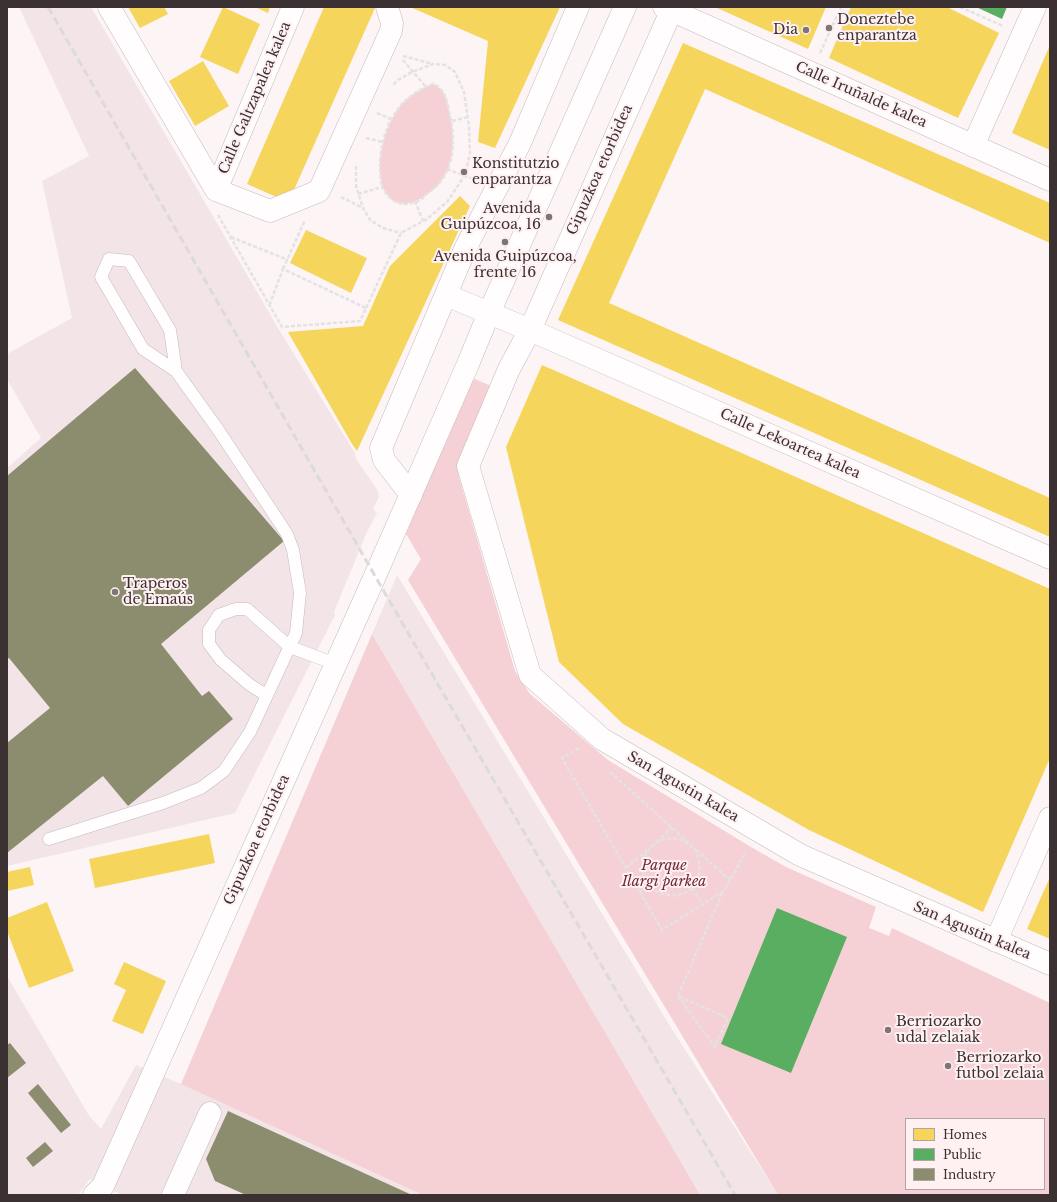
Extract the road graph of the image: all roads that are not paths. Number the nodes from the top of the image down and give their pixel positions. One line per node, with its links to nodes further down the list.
1 (110, 7): 10 (street)
2 (293, 7): 10 (street, Calle Galtzapalea kalea)
3 (388, 7): 10 (street)
4 (578, 7): 11 (street)
5 (625, 7): 12 (street, Gipuzkoa etorbidea)
6 (1035, 7): 8 (street)
7 (669, 8): 8 (street, Calle Iruñalde kalea); 13 (street, Gipuzkoa etorbidea)
8 (973, 146): 9 (street, Calle Iruñalde kalea)
9 (1050, 180)
10 (216, 190)
11 (446, 295): 12 (street); 16 (street)
12 (489, 313): 13 (street); 16 (street, Gipuzkoa etorbidea)
13 (530, 330): 15 (street, Gipuzkoa etorbidea); 17 (street, Calle Lekoartea kalea)
14 (176, 371): 14 (lane); 18 (lane)
15 (468, 466): 23 (street, San Agustin kalea)
16 (411, 495): 19 (street, Gipuzkoa etorbidea)
17 (1050, 558)
18 (290, 647): 19 (lane); 20 (lane); 20 (lane)
19 (336, 664): 26 (street, Gipuzkoa etorbidea)
20 (266, 696): 22 (lane)
21 (1050, 818): 23 (street)
22 (48, 839)
23 (996, 941): 24 (street, San Agustin kalea)
24 (1050, 964)
25 (210, 1113): 27 (street)
26 (100, 1192)
27 (179, 1193)

